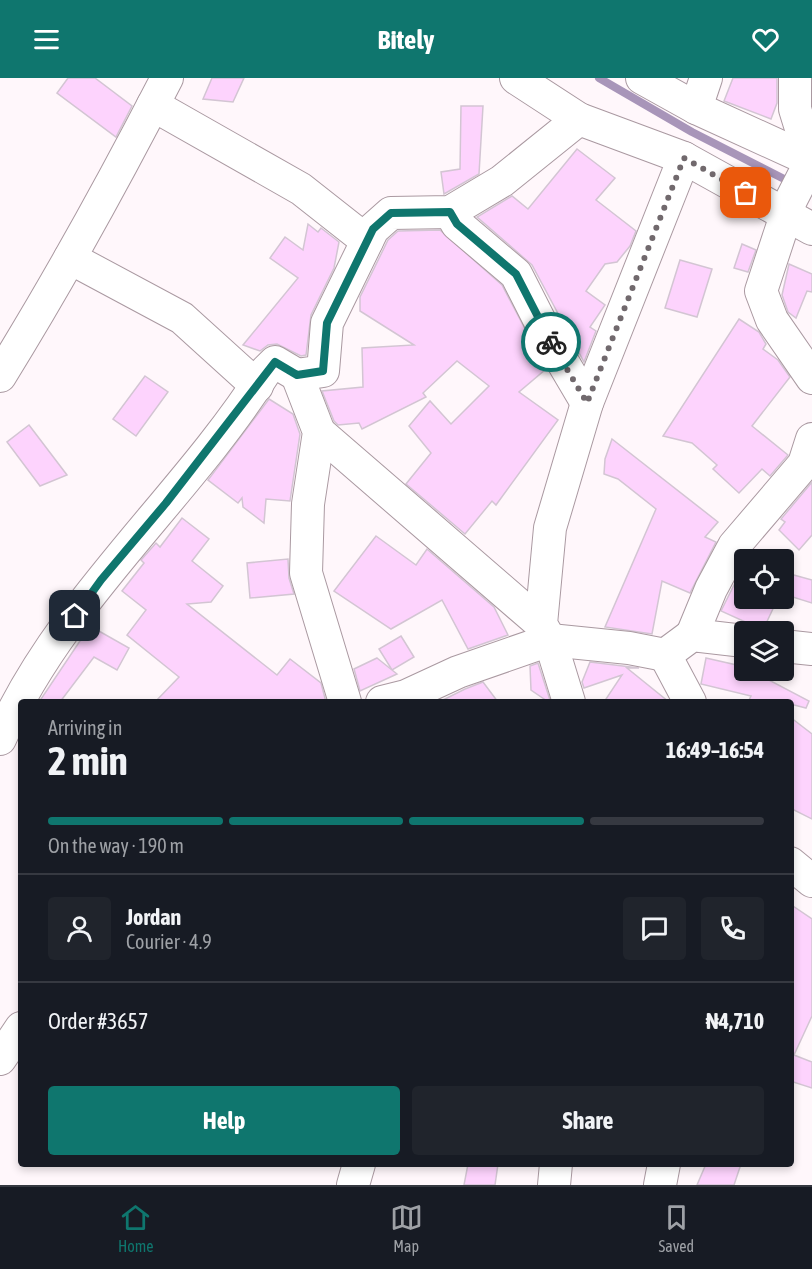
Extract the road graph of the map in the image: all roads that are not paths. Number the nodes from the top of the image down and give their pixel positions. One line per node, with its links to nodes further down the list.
1 (516, 78): 7 (street)
2 (642, 78): 6 (street)
3 (706, 78): 6 (street)
4 (795, 78): 9 (street)
5 (160, 91): 11 (street); 12 (street)
6 (696, 108): 9 (street)
7 (579, 119): 8 (street); 10 (street)
8 (684, 158): 9 (street); 18 (street)
9 (803, 190): 16 (street)
10 (450, 212): 11 (street); 18 (street)
11 (367, 241): 14 (street)
12 (70, 258): 13 (street); 17 (street)
13 (10, 335): 15 (street)
14 (297, 375): 17 (street); 19 (street)
15 (0, 376)
16 (812, 378)
17 (256, 386): 27 (street)
18 (587, 403): 21 (street)
19 (319, 432): 21 (street); 28 (street)
20 (812, 439): 22 (street)
21 (546, 632): 26 (street); 29 (street); 30 (street)
22 (692, 635): 23 (street); 26 (street)
23 (734, 641)
24 (794, 647): 25 (street)
25 (812, 649)
26 (665, 655): 31 (street)
27 (22, 699)
28 (344, 699)
29 (394, 699)
30 (568, 699)
31 (688, 699)
32 (18, 706): 33 (street)
33 (0, 739)
34 (794, 866): 35 (street)
35 (812, 881)
36 (18, 1032): 37 (street)
37 (0, 1059)
38 (358, 1167): 42 (street)
39 (556, 1167): 43 (street)
40 (656, 1167): 44 (street)
41 (663, 1167): 44 (street)
42 (353, 1185)
43 (554, 1185)
44 (658, 1185)

